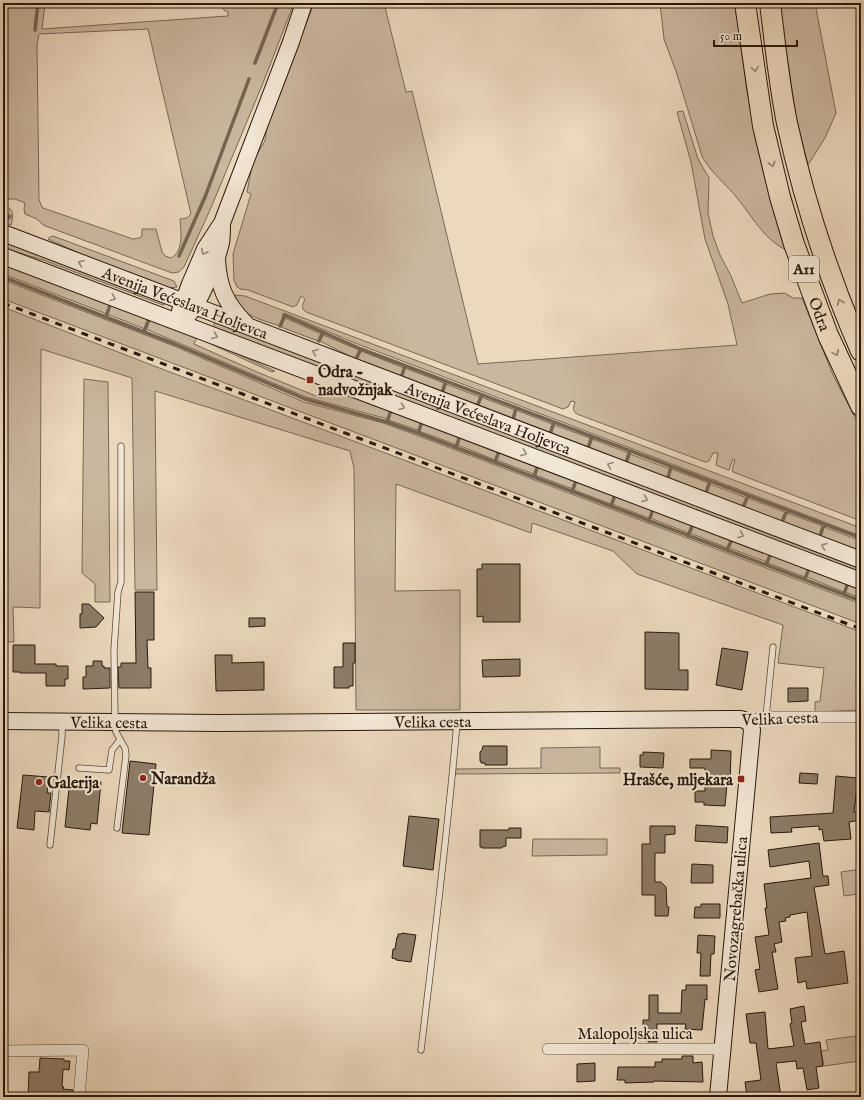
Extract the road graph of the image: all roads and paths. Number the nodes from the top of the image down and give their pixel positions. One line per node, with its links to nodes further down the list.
1 (304, 3): 4 (main road)
2 (745, 3): 12 (highway, Odra / A11, one-way to 12)
3 (770, 3): 11 (highway, Odra / A11, one-way to 3)
4 (222, 223): 6 (main road); 8 (main road, one-way to 8)
5 (3, 233): 8 (main road, Avenija Većeslava Holjevca, one-way to 5)
6 (217, 255): 8 (main road); 10 (main road)
7 (3, 256): 9 (main road, Avenija Većeslava Holjevca, one-way to 9)
8 (188, 304): 9 (main road); 10 (main road, Avenija Većeslava Holjevca)
9 (178, 322): 15 (main road, Avenija Većeslava Holjevca, one-way to 15)
10 (249, 327): 14 (main road, Avenija Većeslava Holjevca, one-way to 10)
11 (861, 351)
12 (861, 406)
13 (121, 446): 23 (lane)
14 (861, 560)
15 (861, 581)
16 (773, 647): 17 (lane)
17 (766, 717): 18 (street, Velika cesta); 22 (street, Velika cesta)
18 (861, 717)
19 (3, 721): 20 (main road, Velika cesta)
20 (62, 722): 23 (main road, Velika cesta); 27 (lane)
21 (456, 722): 22 (main road, Velika cesta); 23 (main road, Velika cesta); 31 (lane)
22 (750, 722): 29 (main road, Novozagrebačka ulica)
23 (115, 723): 24 (lane)
24 (120, 740): 25 (lane); 26 (lane)
25 (79, 768)
26 (117, 828)
27 (50, 845)
28 (548, 1049): 29 (street, Malopoljska ulica)
29 (722, 1049): 33 (main road, Novozagrebačka ulica)
30 (3, 1050): 32 (street)
31 (421, 1050)
32 (79, 1097)
33 (718, 1097)

